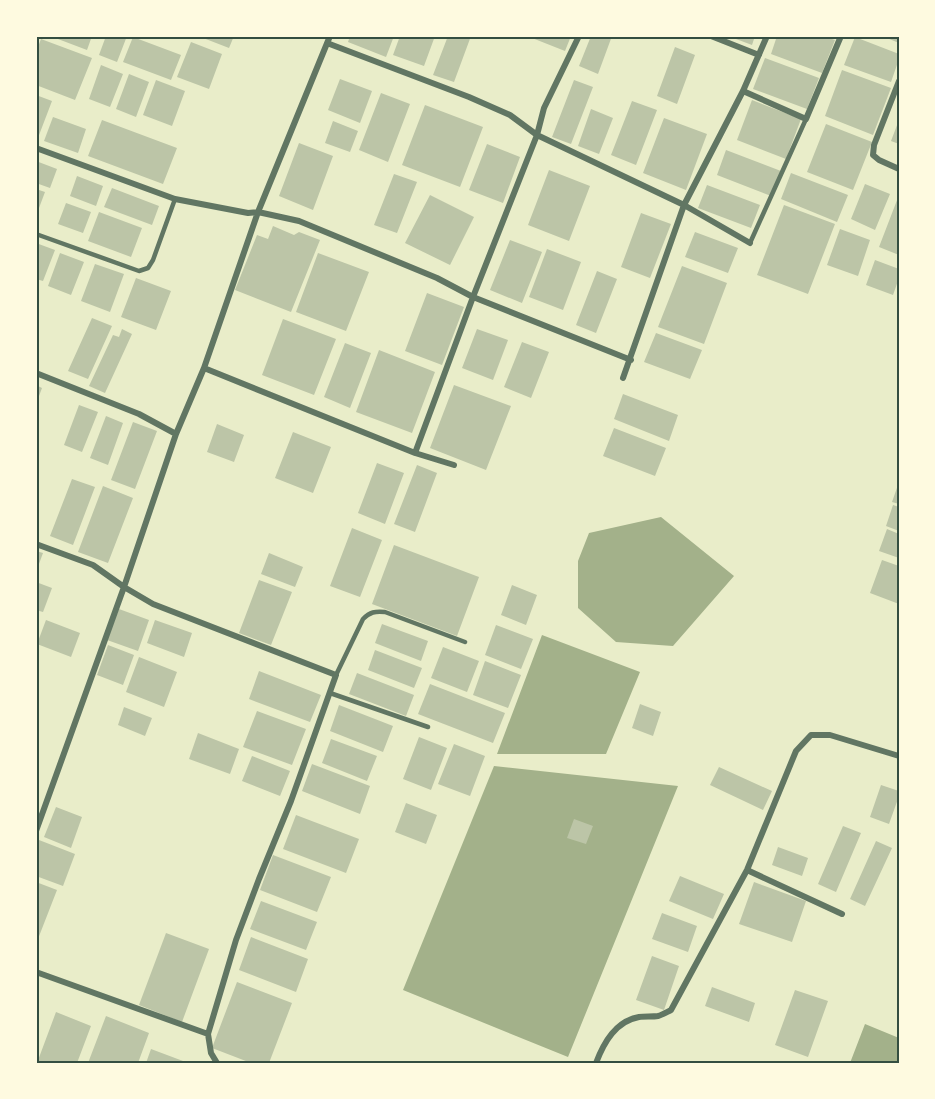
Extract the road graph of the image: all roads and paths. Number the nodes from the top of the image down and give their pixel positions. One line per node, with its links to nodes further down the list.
1 (579, 36): 10 (street)
2 (711, 36): 6 (street)
3 (767, 36): 6 (street)
4 (842, 36): 9 (street)
5 (328, 40): 10 (street); 15 (street)
6 (759, 54): 8 (street)
7 (899, 81): 12 (street)
8 (743, 91): 9 (street); 14 (street)
9 (806, 118): 17 (lane)
10 (537, 135): 14 (street); 18 (street)
11 (36, 148): 13 (street)
12 (899, 169)
13 (175, 199): 15 (street); 16 (lane)
14 (684, 205): 17 (street); 19 (street)
15 (258, 212): 18 (street); 20 (street)
16 (36, 234)
17 (750, 243)
18 (472, 297): 19 (street); 24 (street)
19 (631, 360): 22 (street)
20 (204, 368): 23 (street); 24 (street)
21 (36, 373): 23 (street)
22 (623, 378)
23 (176, 434): 27 (street)
24 (415, 453): 25 (street)
25 (454, 465)
26 (36, 544): 27 (street)
27 (124, 587): 29 (street); 33 (street)
28 (465, 642): 29 (lane)
29 (336, 675): 30 (street)
30 (330, 693): 31 (lane); 37 (street)
31 (428, 727)
32 (899, 756): 34 (street)
33 (36, 831)
34 (747, 870): 35 (street); 39 (street)
35 (842, 914)
36 (36, 972): 37 (street)
37 (208, 1034): 38 (street)
38 (217, 1063)
39 (596, 1063)

